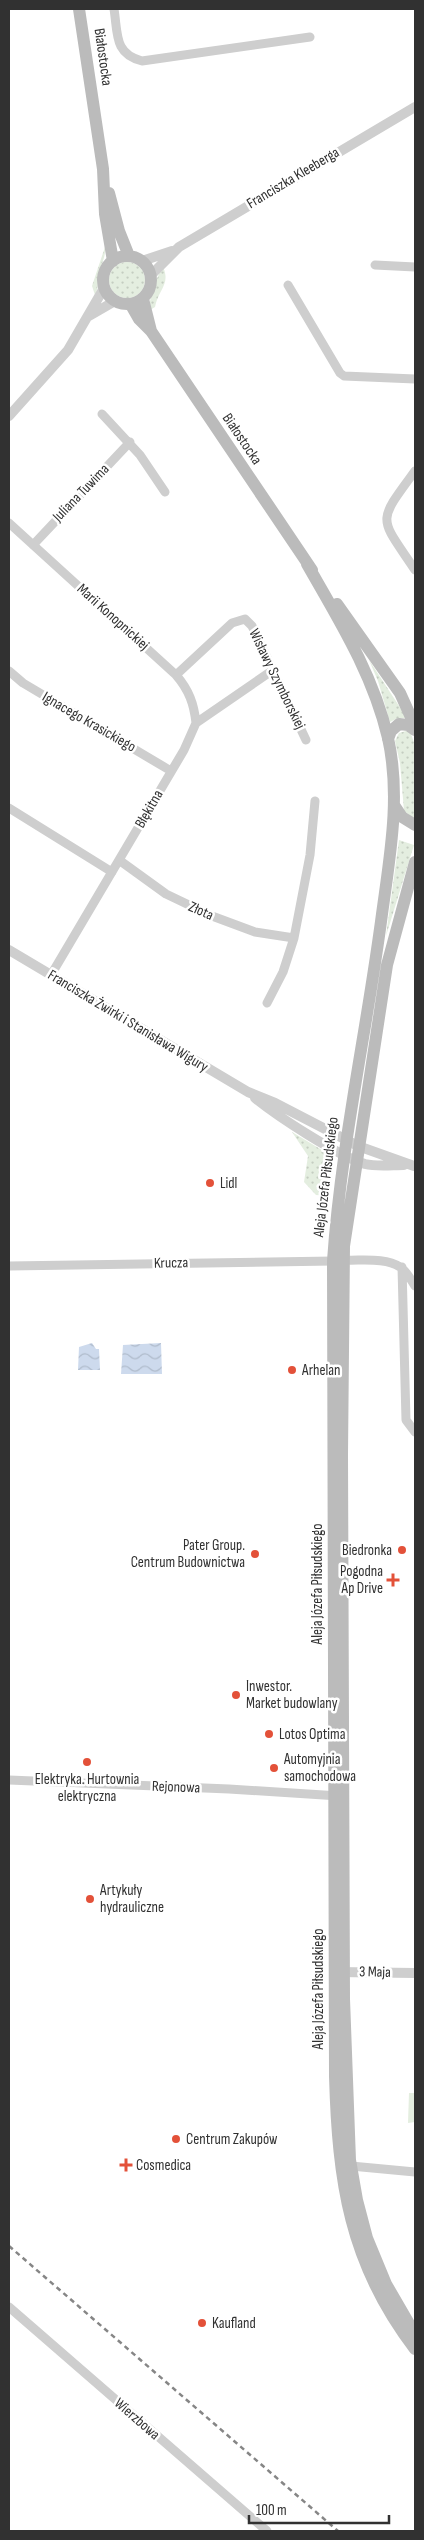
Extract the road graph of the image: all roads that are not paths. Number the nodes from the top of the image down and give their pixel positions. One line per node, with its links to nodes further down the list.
1 (79, 9): 5 (main road, Białostocka)
2 (114, 9): 3 (street)
3 (310, 37)
4 (415, 107): 6 (street, Franciszka Kleeberga)
5 (103, 169): 7 (main road, Białostocka); 8 (main road, Białostocka)
6 (172, 251): 9 (street, Franciszka Kleeberga); 12 (street, Franciszka Kleeberga)
7 (129, 256): 8 (main road); 9 (main road)
8 (113, 261): 14 (main road)
9 (142, 261): 12 (main road)
10 (375, 266): 11 (street)
11 (415, 267)
12 (151, 274): 15 (main road)
13 (288, 285): 20 (street)
14 (104, 288): 16 (main road); 18 (street)
15 (143, 299): 17 (main road); 19 (main road, Białostocka)
16 (115, 301): 17 (main road); 18 (street)
17 (131, 305): 19 (main road, Białostocka)
18 (89, 316): 22 (street)
19 (151, 331): 28 (main road, Białostocka)
20 (415, 379)
21 (102, 414): 23 (street)
22 (9, 416)
23 (130, 442): 25 (street); 27 (street, Juliana Tuwima)
24 (415, 471): 29 (street)
25 (165, 492)
26 (9, 523): 27 (street, Marii Konopnickiej)
27 (33, 544): 32 (street, Marii Konopnickiej)
28 (307, 564): 34 (main road, Białostocka); 36 (main road, Białostocka)
29 (415, 570)
30 (273, 670): 32 (street, Wisławy Szymborskiej); 33 (street); 37 (street, Wisławy Szymborskiej)
31 (9, 671): 38 (street, Ignacego Krasickiego)
32 (176, 675): 33 (street, Marii Konopnickiej)
33 (196, 723): 38 (street, Błękitna)
34 (415, 726)
35 (415, 730): 36 (main road)
36 (388, 739): 40 (main road, Białostocka)
37 (306, 740)
38 (171, 771): 43 (street, Błękitna)
39 (315, 801): 46 (street)
40 (394, 805): 42 (main road); 51 (main road, Aleja Józefa Piłsudskiego)
41 (9, 808): 45 (street)
42 (415, 825)
43 (119, 860): 45 (street, Błękitna); 46 (street, Złota)
44 (415, 862): 51 (main road, Aleja Józefa Piłsudskiego)
45 (112, 872): 48 (street, Błękitna)
46 (294, 938): 49 (street)
47 (9, 950): 48 (street, Franciszka Żwirki i Stanisława Wigury)
48 (51, 975): 50 (street, Franciszka Żwirki i Stanisława Wigury)
49 (267, 1003)
50 (273, 1107): 51 (street, Franciszka Żwirki i Stanisława Wigury); 52 (street, Franciszka Żwirki i Stanisława Wigury)
51 (352, 1144): 52 (main road, Aleja Józefa Piłsudskiego); 53 (street, Franciszka Żwirki i Stanisława Wigury)
52 (350, 1157): 53 (street, Franciszka Żwirki i Stanisława Wigury); 54 (main road, Aleja Józefa Piłsudskiego)
53 (414, 1166)
54 (338, 1260): 55 (street, Krucza); 56 (street, Krucza); 60 (main road, Aleja Józefa Piłsudskiego)
55 (9, 1266)
56 (402, 1267): 57 (street); 58 (street)
57 (415, 1286)
58 (415, 1432)
59 (9, 1780): 60 (street, Rejonowa)
60 (339, 1796): 61 (main road, Aleja Józefa Piłsudskiego)
61 (339, 1972): 62 (street, 3 Maja); 63 (main road, Aleja Józefa Piłsudskiego); 67 (main road, Aleja Józefa Piłsudskiego)
62 (415, 1973)
63 (351, 2166): 64 (street); 66 (main road, Aleja Józefa Piłsudskiego)
64 (415, 2172)
65 (9, 2307): 68 (street, Wierzbowa)
66 (415, 2334)
67 (415, 2349)
68 (267, 2531)

